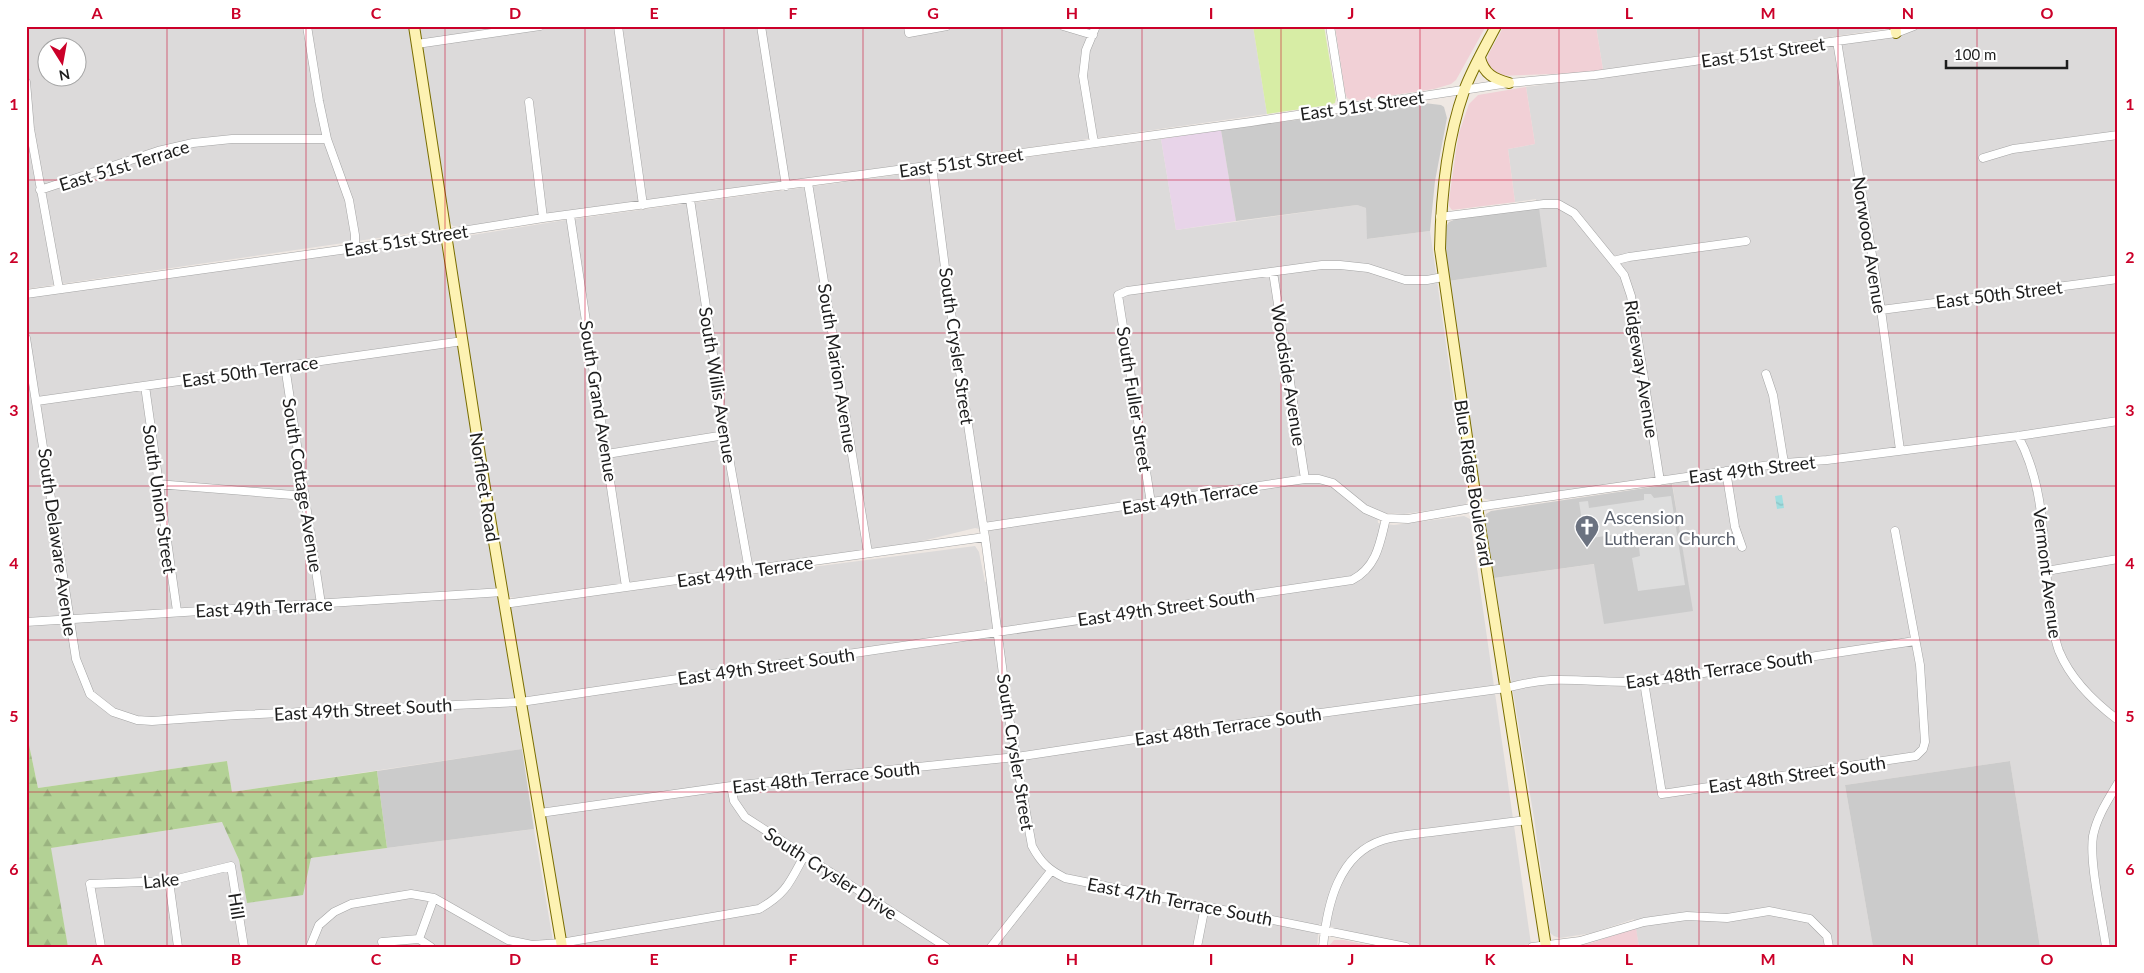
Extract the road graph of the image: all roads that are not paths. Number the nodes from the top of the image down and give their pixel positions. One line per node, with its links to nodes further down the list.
1 (307, 26): 24 (street)
2 (414, 26): 16 (street, Norfleet Road)
3 (540, 26): 16 (street)
4 (618, 26): 32 (street)
5 (761, 26): 29 (street)
6 (947, 26): 12 (street)
7 (1063, 26): 14 (street)
8 (1096, 26): 14 (street)
9 (1330, 26): 22 (street)
10 (1496, 26): 17 (street, Blue Ridge Boulevard)
11 (1914, 26): 13 (street, East 51st Street)
12 (908, 28)
13 (1895, 30): 15 (street, East 51st Street)
14 (1093, 35): 25 (street)
15 (1837, 41): 19 (street, East 51st Street); 45 (street, Norwood Avenue)
16 (417, 44): 36 (street, Norfleet Road)
17 (1480, 58): 19 (street); 20 (street, Blue Ridge Boulevard)
18 (26, 82): 30 (street)
19 (1509, 84): 20 (street, East 51st Street)
20 (1464, 90): 22 (street, East 51st Street); 34 (street, Blue Ridge Boulevard)
21 (529, 102): 35 (street)
22 (1343, 108): 25 (street, East 51st Street)
23 (2118, 135): 26 (street)
24 (327, 139): 30 (street, East 51st Terrace); 38 (street)
25 (1094, 143): 27 (street, East 51st Street)
26 (1983, 158)
27 (932, 166): 28 (street, East 51st Street); 66 (street, South Crysler Street)
28 (808, 183): 29 (street, East 51st Street); 70 (street, South Marion Avenue)
29 (786, 186): 31 (street, East 51st Street)
30 (40, 190): 43 (street)
31 (690, 199): 32 (street, East 51st Street); 53 (street, South Willis Avenue)
32 (643, 205): 33 (street, East 51st Street)
33 (570, 215): 35 (street, East 51st Street); 56 (street, South Grand Avenue)
34 (1440, 217): 39 (street); 41 (street, Blue Ridge Boulevard)
35 (543, 218): 36 (street, East 51st Street)
36 (447, 233): 38 (street, East 51st Street); 47 (street, Norfleet Road)
37 (1746, 241): 39 (street)
38 (355, 248): 43 (street, East 51st Street)
39 (1613, 261): 60 (street, Ridgeway Avenue)
40 (1273, 272): 41 (street); 59 (street, Woodside Avenue); 63 (street, South Fuller Street)
41 (1443, 277): 64 (street, Blue Ridge Boulevard)
42 (2118, 279): 45 (street, East 50th Street)
43 (59, 289): 44 (street, East 51st Street)
44 (26, 294)
45 (1880, 310): 55 (street, Norwood Avenue)
46 (26, 338): 51 (street, South Delaware Avenue)
47 (463, 342): 48 (street, East 50th Terrace); 75 (street, Norfleet Road)
48 (285, 366): 50 (street, East 50th Terrace); 62 (street, South Cottage Avenue)
49 (1766, 374): 57 (street)
50 (145, 386): 51 (street, East 50th Terrace); 61 (street, South Union Street)
51 (37, 401): 79 (street, South Delaware Avenue)
52 (2118, 421): 54 (street, East 49th Street)
53 (725, 435): 56 (street); 72 (street, South Willis Avenue)
54 (2018, 436): 55 (street, East 49th Street); 73 (street, Vermont Avenue)
55 (1900, 450): 57 (street, East 49th Street)
56 (607, 454): 74 (street, South Grand Avenue)
57 (1784, 463): 58 (street, East 49th Street)
58 (1726, 471): 60 (street, East 49th Street); 69 (street)
59 (1305, 479): 63 (street, East 49th Terrace); 65 (street, East 49th Terrace)
60 (1660, 481): 64 (street, East 49th Street)
61 (157, 484): 62 (street); 78 (street, South Union Street)
62 (305, 496): 76 (street, South Cottage Avenue)
63 (1151, 503): 66 (street, East 49th Terrace)
64 (1477, 507): 65 (street, East 49th Street); 84 (street, Blue Ridge Boulevard)
65 (1386, 518): 81 (street, East 49th Street South)
66 (984, 526): 68 (street, South Crysler Street)
67 (1895, 532): 82 (street)
68 (985, 537): 70 (street, East 49th Terrace); 81 (street, South Crysler Street)
69 (1742, 548)
70 (868, 553): 72 (street, East 49th Terrace)
71 (2118, 559): 73 (street)
72 (749, 570): 74 (street, East 49th Terrace)
73 (2046, 571): 87 (street, Vermont Avenue)
74 (626, 587): 77 (street, East 49th Terrace)
75 (503, 592): 76 (street, East 49th Terrace); 77 (street, Norfleet Road)
76 (321, 604): 78 (street, East 49th Terrace)
77 (505, 604): 85 (street, Norfleet Road)
78 (177, 612): 79 (street, East 49th Terrace)
79 (69, 619): 80 (street, East 49th Terrace); 86 (street, South Delaware Avenue)
80 (26, 622)
81 (998, 632): 85 (street, East 49th Street South); 88 (street, South Crysler Street)
82 (1915, 641): 83 (street, East 48th Terrace South); 83 (street, East 48th Street South)
83 (1644, 682): 84 (street, East 48th Terrace South)
84 (1506, 688): 88 (street, East 48th Terrace South); 92 (street, Blue Ridge Boulevard)
85 (522, 702): 86 (street, East 49th Street South); 91 (street, Norfleet Road)
86 (105, 707)
87 (2118, 720)
88 (1016, 757): 90 (street, East 48th Terrace South); 95 (street, South Crysler Street)
89 (2118, 783): 116 (street)
90 (731, 786): 91 (street, East 48th Terrace South); 93 (street, South Crysler Drive)
91 (540, 813): 102 (street, Norfleet Road)
92 (1527, 820): 99 (street); 104 (street, Blue Ridge Boulevard)
93 (804, 856): 102 (street); 103 (street, South Crysler Drive)
94 (231, 866): 96 (street, Lake); 107 (street, Hill)
95 (1051, 871): 98 (street, East 47th Terrace South); 110 (street)
96 (169, 881): 105 (street, Lake); 106 (street)
97 (434, 898): 100 (street); 102 (street); 108 (street)
98 (1205, 906): 99 (street, East 47th Terrace South); 111 (street)
99 (1325, 930): 112 (street); 113 (street, East 47th Terrace South)
100 (419, 939): 101 (street); 109 (street)
101 (382, 942)
102 (562, 945)
103 (940, 945)
104 (1546, 946): 114 (street); 115 (street)
105 (101, 947)
106 (178, 947)
107 (244, 947)
108 (310, 947)
109 (431, 947)
110 (991, 947)
111 (1197, 947)
112 (1324, 947)
113 (1406, 947)
114 (1532, 947)
115 (1829, 947)
116 (2106, 947)

